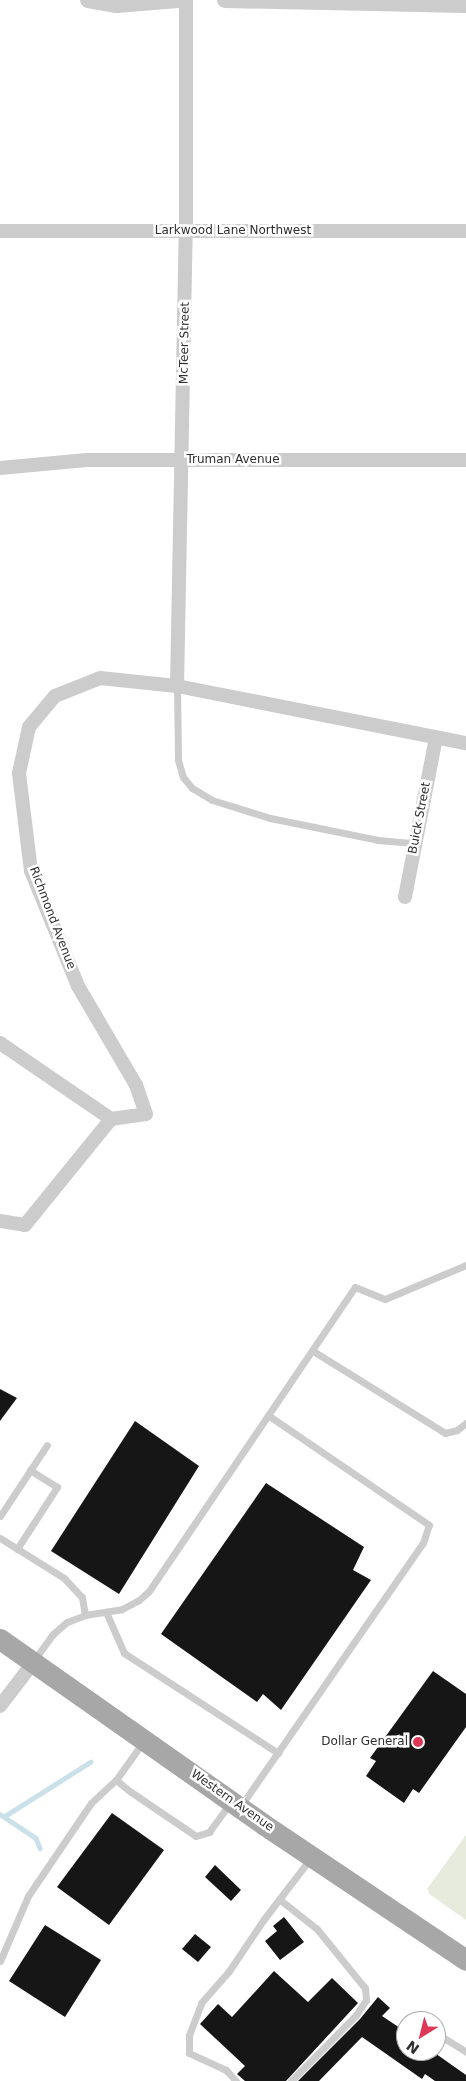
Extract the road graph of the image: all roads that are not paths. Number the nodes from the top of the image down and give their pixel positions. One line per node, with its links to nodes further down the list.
1 (88, 0): 2 (street)
2 (170, 0)
3 (186, 0): 7 (street, McTeer Street)
4 (224, 0): 5 (street)
5 (466, 5)
6 (0, 231): 7 (street, Larkwood Lane Northwest)
7 (186, 231): 8 (street, Larkwood Lane Northwest); 9 (street, McTeer Street)
8 (466, 231)
9 (183, 460): 10 (street, Truman Avenue); 11 (street, Truman Avenue); 12 (street, McTeer Street)
10 (466, 460)
11 (0, 468)
12 (177, 686): 13 (street, Richmond Avenue); 15 (lane); 18 (street, Richmond Avenue)
13 (436, 738): 14 (street, Richmond Avenue); 15 (street, Buick Street)
14 (466, 742)
15 (414, 843): 16 (street, Buick Street)
16 (404, 897)
17 (0, 1043): 18 (street)
18 (111, 1118): 19 (street)
19 (0, 1222)
20 (466, 1265): 21 (lane)
21 (313, 1351): 22 (lane); 23 (lane)
22 (268, 1415): 29 (lane); 35 (lane)
23 (466, 1423)
24 (47, 1445): 25 (lane)
25 (30, 1470): 26 (lane); 28 (lane)
26 (0, 1516)
27 (0, 1538): 28 (lane)
28 (17, 1549): 30 (lane)
29 (106, 1612): 30 (lane); 35 (lane)
30 (85, 1616): 32 (lane)
31 (0, 1639): 32 (main road, Western Avenue)
32 (33, 1662): 33 (street); 34 (main road, Western Avenue)
33 (0, 1706)
34 (145, 1739): 36 (lane); 37 (main road, Western Avenue)
35 (278, 1754): 37 (lane)
36 (116, 1780): 37 (lane); 41 (lane)
37 (236, 1804): 38 (main road, Western Avenue)
38 (312, 1856): 39 (lane); 40 (main road, Western Avenue)
39 (279, 1900): 44 (lane); 45 (lane)
40 (466, 1960)
41 (0, 1961)
42 (446, 2039): 43 (lane)
43 (466, 2052)
44 (236, 2081)
45 (291, 2081)

